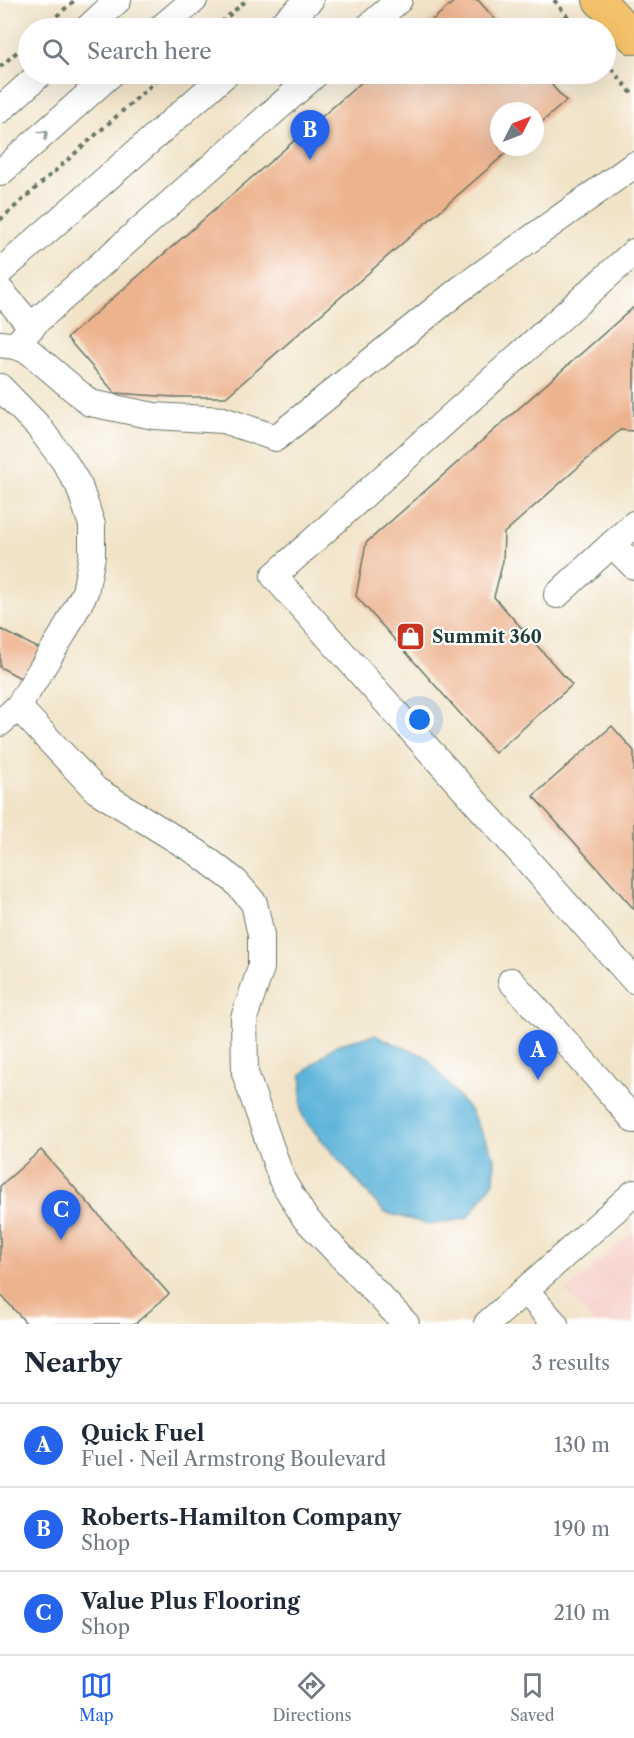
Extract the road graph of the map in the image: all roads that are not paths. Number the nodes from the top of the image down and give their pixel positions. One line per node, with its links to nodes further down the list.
1 (118, 0): 6 (street)
2 (194, 0): 7 (street)
3 (310, 0): 8 (street)
4 (399, 0): 9 (street)
5 (599, 0): 10 (main road)
6 (99, 18)
7 (173, 18)
8 (289, 18)
9 (378, 18)
10 (616, 18)
11 (616, 18): 12 (main road)
12 (634, 38)
13 (29, 84): 17 (street)
14 (100, 84): 19 (street, one-way to 14)
15 (215, 84): 21 (street)
16 (305, 84): 23 (street)
17 (0, 110)
18 (634, 165): 24 (street)
19 (0, 173)
20 (634, 252): 31 (street)
21 (0, 272)
22 (0, 290): 23 (street)
23 (32, 327): 24 (street)
24 (8, 345)
25 (0, 387): 30 (street)
26 (634, 524): 27 (street)
27 (612, 544): 28 (street); 29 (street)
28 (634, 566)
29 (557, 595)
30 (9, 715): 36 (street)
31 (634, 980)
32 (511, 981): 33 (street)
33 (634, 1120)
34 (634, 1193): 35 (street)
35 (525, 1290): 37 (street); 38 (street)
36 (406, 1324)
37 (487, 1324)
38 (555, 1324)

